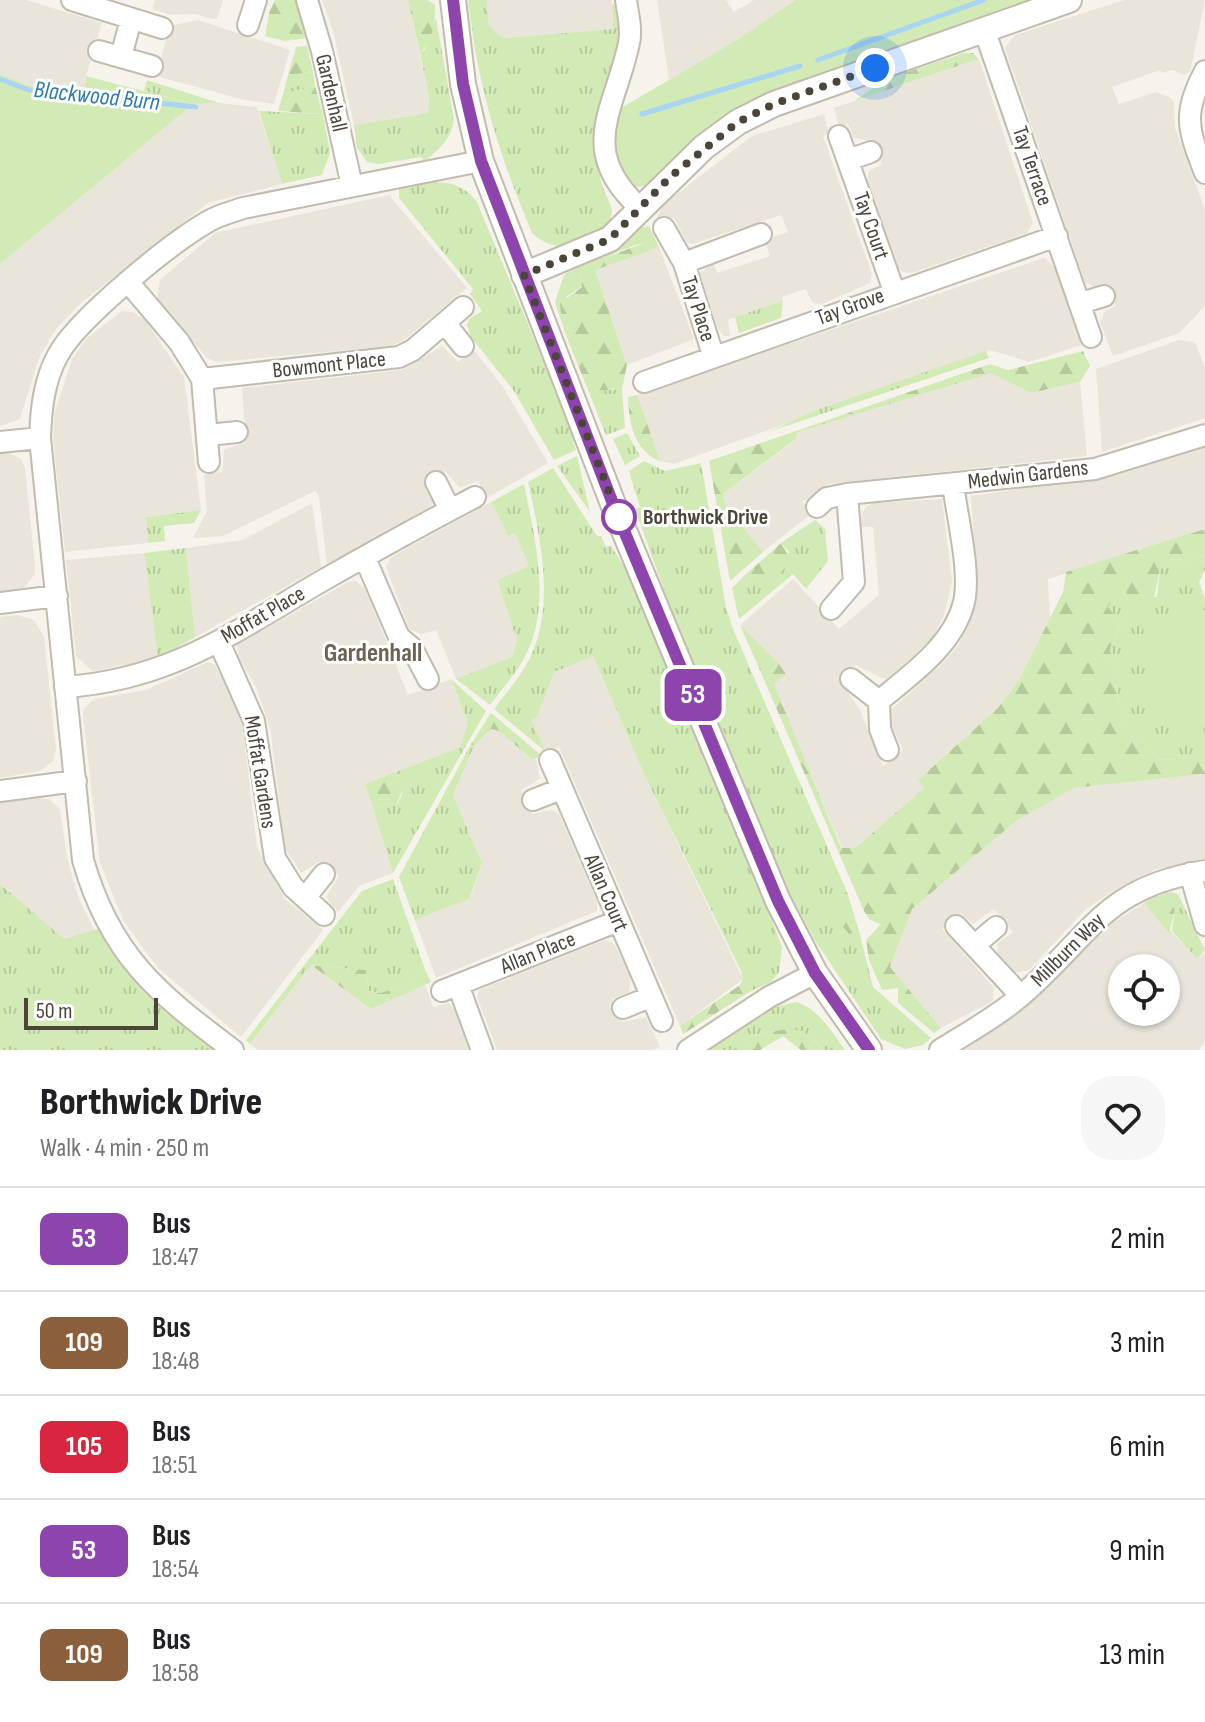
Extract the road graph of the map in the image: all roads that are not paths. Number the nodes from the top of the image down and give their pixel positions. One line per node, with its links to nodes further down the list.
1 (72, 0): 7 (street)
2 (256, 0): 8 (street)
3 (307, 0): 20 (street, Gardenhall)
4 (453, 0): 18 (street)
5 (626, 0): 21 (street)
6 (1069, 0): 10 (street)
7 (131, 19): 9 (street); 12 (street)
8 (248, 25)
9 (162, 28)
10 (984, 29): 21 (street); 24 (street, Tay Terrace)
11 (99, 51): 12 (street)
12 (121, 57): 13 (street)
13 (152, 66)
14 (1205, 71): 19 (street)
15 (839, 136): 17 (street, Tay Court)
16 (871, 152): 17 (street)
17 (848, 160): 28 (street, Tay Court)
18 (481, 161): 20 (street); 26 (street)
19 (1205, 173)
20 (352, 186): 27 (street)
21 (640, 208): 26 (street)
22 (664, 228): 25 (street, Tay Place)
23 (761, 234): 25 (street, Tay Place)
24 (1057, 236): 28 (street, Tay Grove); 30 (street, Tay Terrace)
25 (684, 263): 35 (street, Tay Place)
26 (524, 275): 74 (street)
27 (129, 283): 36 (street); 41 (street)
28 (894, 291): 35 (street, Tay Grove)
29 (1104, 296): 30 (street)
30 (1081, 303): 33 (street, Tay Terrace)
31 (463, 307): 32 (street, Bowmont Place)
32 (445, 323): 34 (street); 36 (street, Bowmont Place)
33 (1091, 337)
34 (463, 346)
35 (713, 355): 37 (street, Tay Grove)
36 (202, 379): 39 (street)
37 (644, 382)
38 (237, 432): 39 (street)
39 (208, 435): 43 (street)
40 (1205, 435): 45 (street, Medwin Gardens)
41 (40, 438): 42 (street); 51 (street)
42 (0, 442)
43 (209, 462)
44 (436, 482): 49 (street)
45 (953, 484): 46 (street, Medwin Gardens); 58 (street)
46 (847, 494): 48 (street, Medwin Gardens); 53 (street)
47 (475, 497): 49 (street, Moffat Place)
48 (817, 507)
49 (450, 510): 50 (street, Moffat Place)
50 (365, 558): 54 (street, Moffat Place); 55 (street)
51 (57, 596): 52 (street); 57 (street)
52 (0, 603)
53 (831, 609)
54 (219, 642): 57 (street, Moffat Place); 67 (street, Moffat Gardens)
55 (428, 679)
56 (851, 679): 58 (street)
57 (65, 687): 61 (street)
58 (879, 701): 59 (street)
59 (888, 750)
60 (550, 760): 62 (street, Allan Court)
61 (76, 781): 63 (street); 79 (street)
62 (561, 789): 64 (street); 69 (street, Allan Court)
63 (0, 791)
64 (533, 800)
65 (1197, 872): 70 (street); 75 (street, Millburn Way)
66 (324, 874): 67 (street)
67 (305, 898): 68 (street, Moffat Gardens)
68 (324, 915)
69 (618, 921): 76 (street, Allan Court); 80 (street, Allan Place)
70 (1205, 925)
71 (956, 926): 73 (street)
72 (996, 927): 73 (street)
73 (975, 945): 75 (street)
74 (815, 973): 81 (street); 82 (street)
75 (1021, 996): 83 (street, Millburn Way)
76 (650, 997): 77 (street); 78 (street, Allan Court)
77 (623, 1008)
78 (662, 1021)
79 (233, 1050)
80 (482, 1050)
81 (688, 1050)
82 (869, 1050)
83 (940, 1050)

